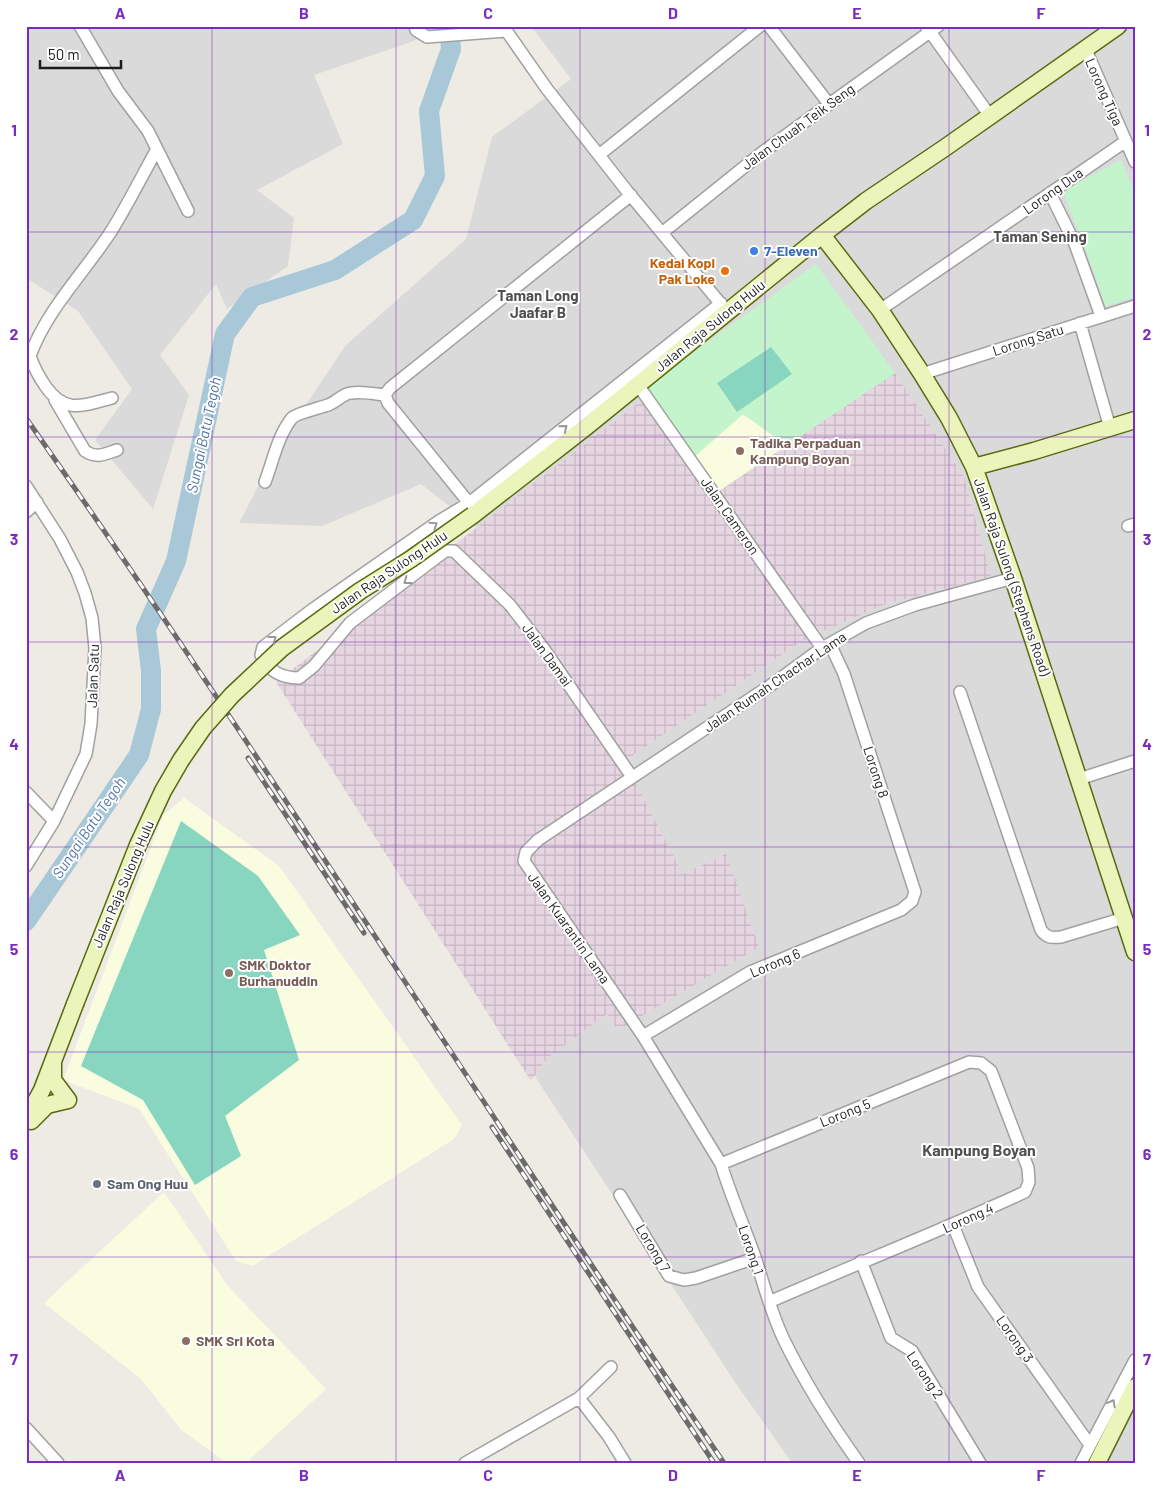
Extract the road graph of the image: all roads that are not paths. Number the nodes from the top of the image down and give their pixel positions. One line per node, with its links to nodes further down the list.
1 (80, 26): 12 (street)
2 (415, 26): 7 (street)
3 (760, 26): 13 (street)
4 (769, 26): 9 (street)
5 (1118, 26): 8 (street, Jalan Raja Sulong Hulu)
6 (931, 28): 9 (street, Jalan Chuah Teik Seng); 10 (street)
7 (504, 29): 13 (street)
8 (1086, 50): 10 (street, Jalan Raja Sulong Hulu); 11 (street, Lorong Tiga)
9 (829, 104): 18 (street, Jalan Chuah Teik Seng)
10 (990, 116): 19 (street, Jalan Raja Sulong Hulu)
11 (1126, 141): 14 (street, Lorong Tiga); 15 (street, Lorong Dua)
12 (157, 149): 17 (street); 28 (street)
13 (599, 155): 16 (street)
14 (1135, 162)
15 (1050, 193): 22 (street, Lorong Dua); 23 (street)
16 (631, 195): 18 (street); 27 (street)
17 (188, 211)
18 (662, 233): 21 (street)
19 (822, 235): 21 (street, Jalan Raja Sulong Hulu); 22 (street, Jalan Raja Sulong (Stephens Road))
20 (1135, 306): 23 (street, Lorong Satu)
21 (724, 308): 26 (street, Jalan Raja Sulong Hulu); 37 (street, one-way to 21)
22 (880, 310): 25 (street, Jalan Raja Sulong (Stephens Road))
23 (1100, 316): 24 (street, Lorong Satu)
24 (1080, 323): 25 (street, Lorong Satu); 31 (street)
25 (922, 374): 33 (street, Jalan Raja Sulong (Stephens Road))
26 (638, 384): 37 (street, Jalan Raja Sulong Hulu); 40 (street, Jalan Cameron)
27 (385, 395): 34 (street); 37 (street)
28 (54, 398): 29 (street); 32 (street)
29 (112, 398)
30 (1135, 420): 31 (street)
31 (1110, 428): 33 (street)
32 (117, 450)
33 (974, 467): 39 (street, Jalan Raja Sulong (Stephens Road))
34 (265, 482)
35 (26, 486): 36 (street, Jalan Satu)
36 (38, 502): 38 (street); 46 (street, Jalan Satu)
37 (471, 509): 43 (street, Jalan Damai, one-way to 37); 52 (street, Jalan Raja Sulong Hulu, bridge)
38 (26, 512)
39 (1013, 578): 40 (street, Jalan Rumah Chachar Lama); 44 (street, Jalan Raja Sulong (Stephens Road))
40 (826, 646): 43 (street, Jalan Rumah Chachar Lama); 48 (street, Lorong 8)
41 (960, 692): 49 (street)
42 (1135, 761): 44 (street)
43 (632, 777): 51 (street, Jalan Kuarantin Lama)
44 (1079, 779): 49 (street, Jalan Raja Sulong (Stephens Road))
45 (26, 792): 46 (street)
46 (54, 821): 47 (street, Jalan Satu)
47 (26, 866)
48 (912, 901): 51 (street, Lorong 6)
49 (1124, 918): 50 (street, Jalan Raja Sulong (Stephens Road))
50 (1135, 952)
51 (643, 1036): 56 (street, Lorong 1)
52 (54, 1057): 54 (street, Jalan Raja Sulong Hulu); 55 (street)
53 (969, 1062): 56 (street, Lorong 5); 58 (street, Lorong 4)
54 (26, 1119)
55 (26, 1127)
56 (721, 1164): 59 (street, Lorong 1)
57 (620, 1195): 59 (street, Lorong 7)
58 (953, 1225): 60 (street, Lorong 4); 67 (street, Lorong 3)
59 (755, 1258): 61 (street, Lorong 1)
60 (861, 1261): 61 (street, Lorong 4); 72 (street, Lorong 2)
61 (768, 1302): 71 (street, Lorong 1)
62 (1135, 1360): 67 (street, one-way to 62)
63 (611, 1367): 65 (street)
64 (1135, 1387): 74 (street)
65 (579, 1398): 69 (street); 70 (street)
66 (26, 1428): 68 (street)
67 (1090, 1445): 73 (street)
68 (58, 1463)
69 (465, 1463)
70 (625, 1463)
71 (860, 1463)
72 (980, 1463)
73 (1081, 1463)
74 (1098, 1463)

